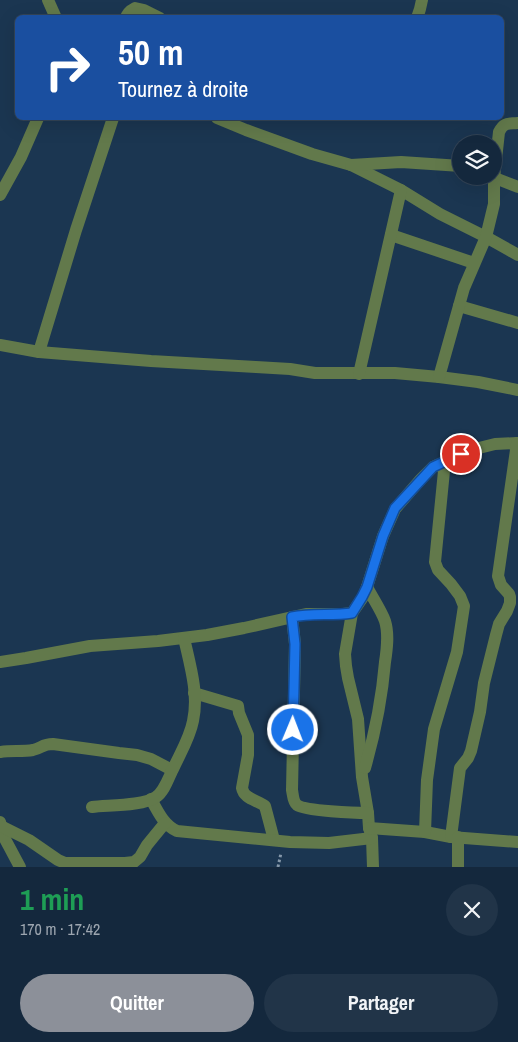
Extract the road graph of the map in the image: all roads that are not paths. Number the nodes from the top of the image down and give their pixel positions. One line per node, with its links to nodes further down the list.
1 (48, 0): 3 (street)
2 (422, 0): 6 (street)
3 (55, 15)
4 (126, 15): 5 (street)
5 (154, 15)
6 (418, 15)
7 (37, 120): 18 (street)
8 (113, 120): 26 (street)
9 (222, 120): 13 (street)
10 (518, 123): 11 (street)
11 (499, 135)
12 (452, 165): 13 (street)
13 (351, 166): 17 (street)
14 (502, 180): 16 (street)
15 (493, 185): 20 (street)
16 (518, 186)
17 (401, 190): 19 (street); 20 (street)
18 (0, 195)
19 (391, 235): 22 (street); 27 (street)
20 (486, 237): 21 (street); 22 (street)
21 (518, 255)
22 (474, 263): 23 (street)
23 (459, 306): 24 (street); 28 (street)
24 (518, 323)
25 (0, 345): 26 (street)
26 (39, 352): 27 (street)
27 (359, 374): 28 (street)
28 (440, 377): 29 (street)
29 (518, 390)
30 (518, 443): 31 (street); 32 (street)
31 (445, 462): 33 (street); 48 (street)
32 (501, 585): 34 (street); 50 (street)
33 (367, 587): 35 (street); 42 (street)
34 (518, 589)
35 (352, 613): 36 (street); 42 (street)
36 (292, 617): 37 (street); 45 (street)
37 (184, 638): 38 (street); 39 (street)
38 (0, 662)
39 (194, 693): 41 (street); 51 (street)
40 (0, 752): 41 (street)
41 (172, 770): 43 (street)
42 (362, 777): 45 (street)
43 (151, 799): 44 (street); 46 (street)
44 (92, 807)
45 (368, 813): 49 (street)
46 (165, 822): 51 (street); 53 (street)
47 (1, 824): 54 (street); 55 (street)
48 (425, 832): 49 (street); 50 (street)
49 (371, 833): 51 (street); 56 (street)
50 (455, 837): 52 (street); 57 (street)
51 (274, 840)
52 (518, 842)
53 (133, 864): 54 (street)
54 (66, 865)
55 (20, 867)
56 (373, 867)
57 (458, 867)

